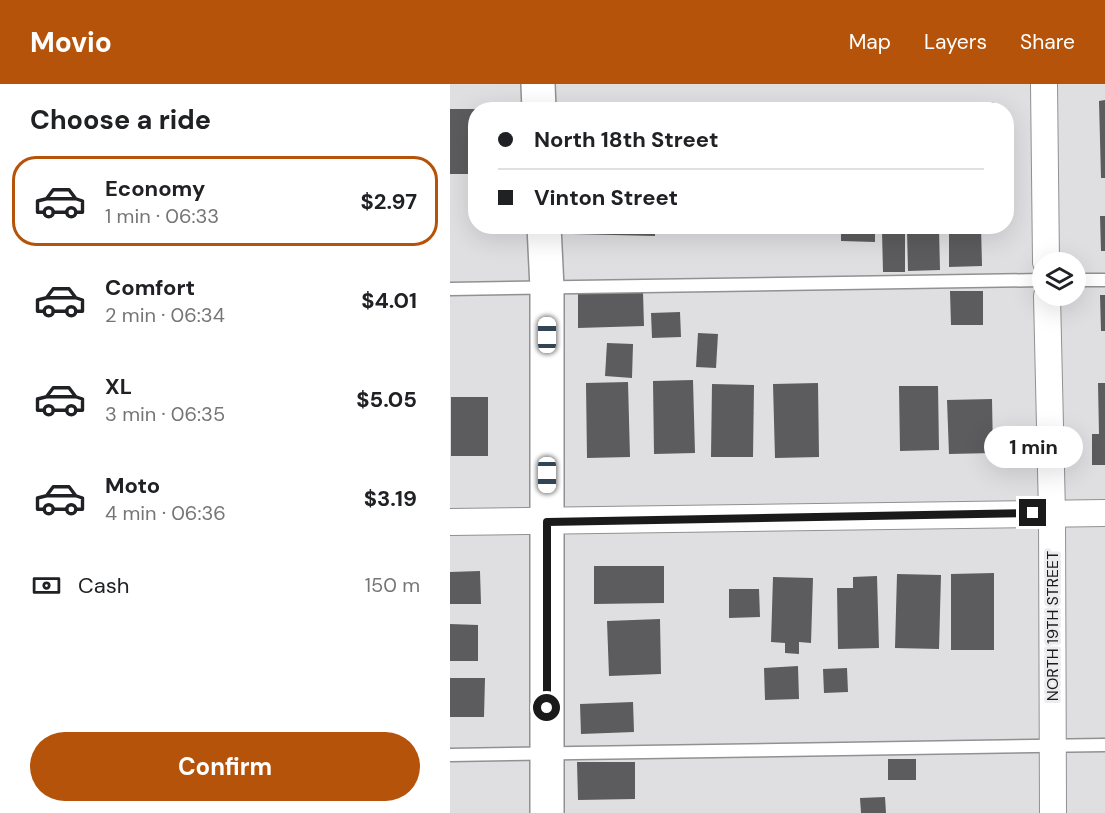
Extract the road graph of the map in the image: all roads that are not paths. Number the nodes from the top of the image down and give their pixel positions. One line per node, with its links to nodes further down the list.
1 (538, 84): 3 (street)
2 (1044, 84): 5 (street)
3 (539, 102)
4 (544, 234): 9 (street)
5 (1046, 252)
6 (1032, 280): 9 (lane)
7 (1086, 280): 8 (lane)
8 (1105, 280)
9 (547, 288): 10 (lane); 15 (street)
10 (450, 289)
11 (1047, 306): 12 (street, NORTH 19TH STREET)
12 (1052, 513): 13 (street); 15 (street); 17 (street, NORTH 19TH STREET)
13 (1105, 513)
14 (450, 522): 15 (street)
15 (547, 522): 19 (street)
16 (1105, 745): 17 (lane)
17 (1052, 746): 19 (lane); 21 (street, NORTH 19TH STREET)
18 (450, 755): 19 (lane)
19 (547, 755): 20 (street)
20 (547, 813)
21 (1053, 813)

